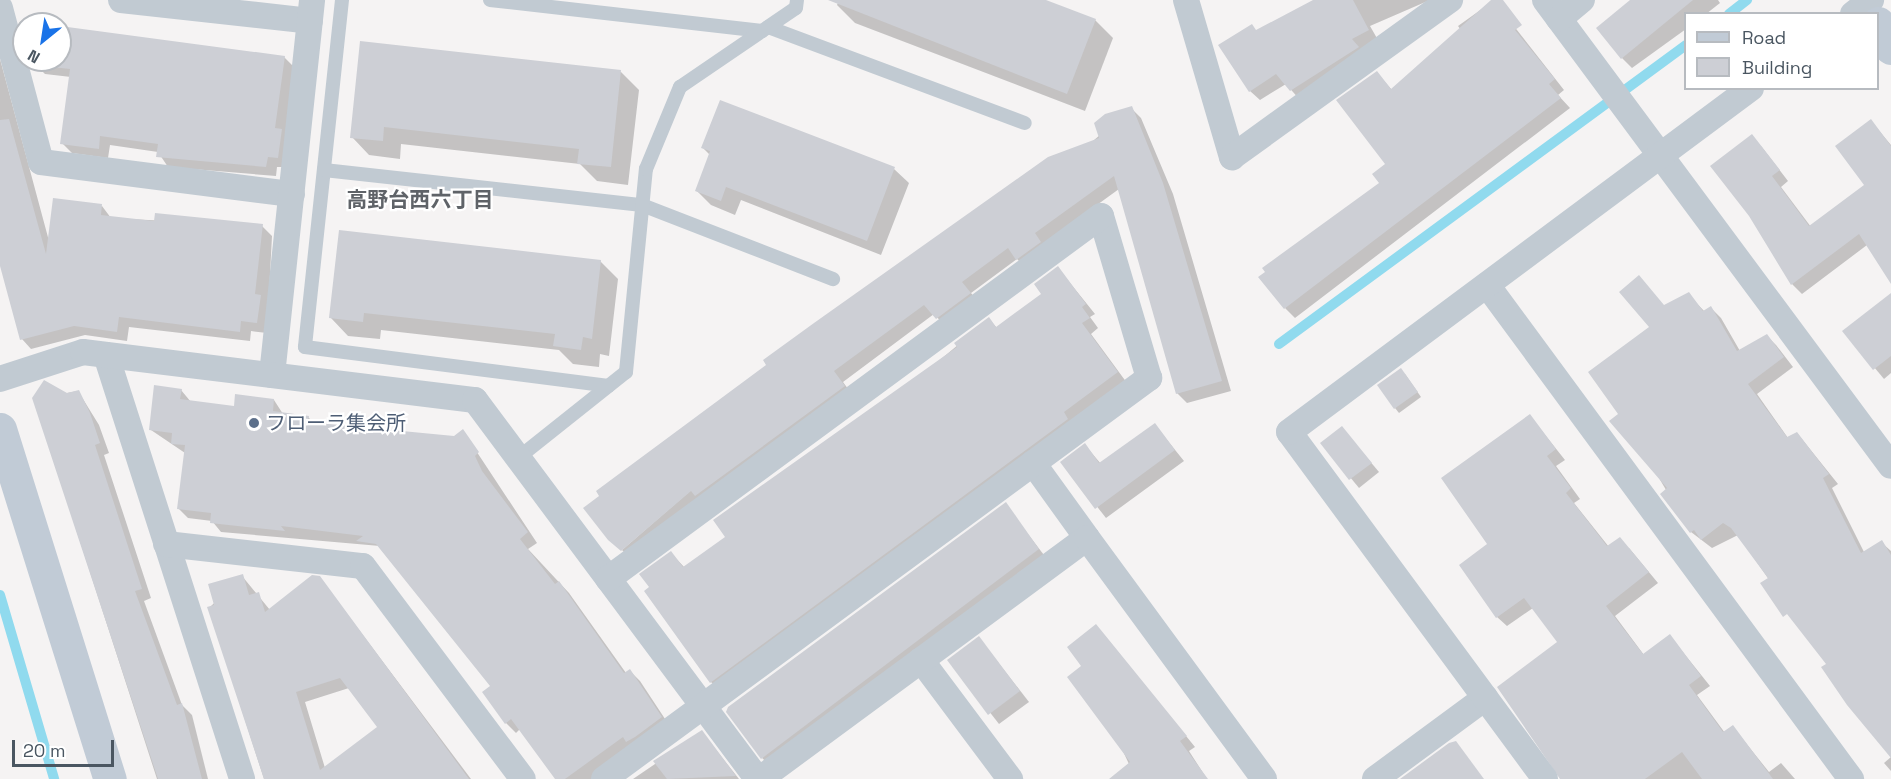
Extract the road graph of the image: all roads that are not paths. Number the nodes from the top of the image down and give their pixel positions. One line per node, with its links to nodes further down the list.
1 (121, 0): 9 (street)
2 (342, 0): 17 (lane)
3 (490, 0): 12 (lane)
4 (797, 0): 12 (lane)
5 (1186, 0): 6 (street)
6 (1450, 0)
7 (1582, 0): 10 (street)
8 (0, 8): 18 (street)
9 (311, 10): 18 (street)
10 (1552, 10): 16 (street)
11 (1879, 28): 13 (street)
12 (765, 29): 15 (lane); 19 (lane)
13 (1891, 48)
14 (1748, 90): 16 (street)
15 (1025, 123)
16 (1660, 155): 21 (street); 29 (street)
17 (324, 170): 19 (lane); 25 (lane)
18 (292, 194): 23 (street)
19 (642, 205): 20 (lane); 25 (lane)
20 (833, 279)
21 (1487, 285): 34 (street); 46 (street)
22 (106, 355): 23 (street); 24 (street); 31 (street)
23 (272, 375): 27 (street)
24 (0, 379)
25 (609, 386): 27 (lane)
26 (0, 429): 37 (street)
27 (518, 458): 32 (street)
28 (1033, 463): 30 (street); 32 (street); 35 (street)
29 (1891, 466)
30 (1087, 538): 33 (street); 43 (street)
31 (166, 544): 38 (street); 39 (street)
32 (608, 579): 35 (street)
33 (921, 660): 41 (street); 42 (street)
34 (1485, 698): 36 (street); 45 (street)
35 (702, 706): 40 (street); 41 (street)
36 (1404, 771): 44 (street)
37 (110, 779)
38 (242, 779)
39 (523, 779)
40 (604, 779)
41 (758, 779)
42 (1010, 779)
43 (1264, 779)
44 (1375, 779)
45 (1545, 779)
46 (1851, 779)

